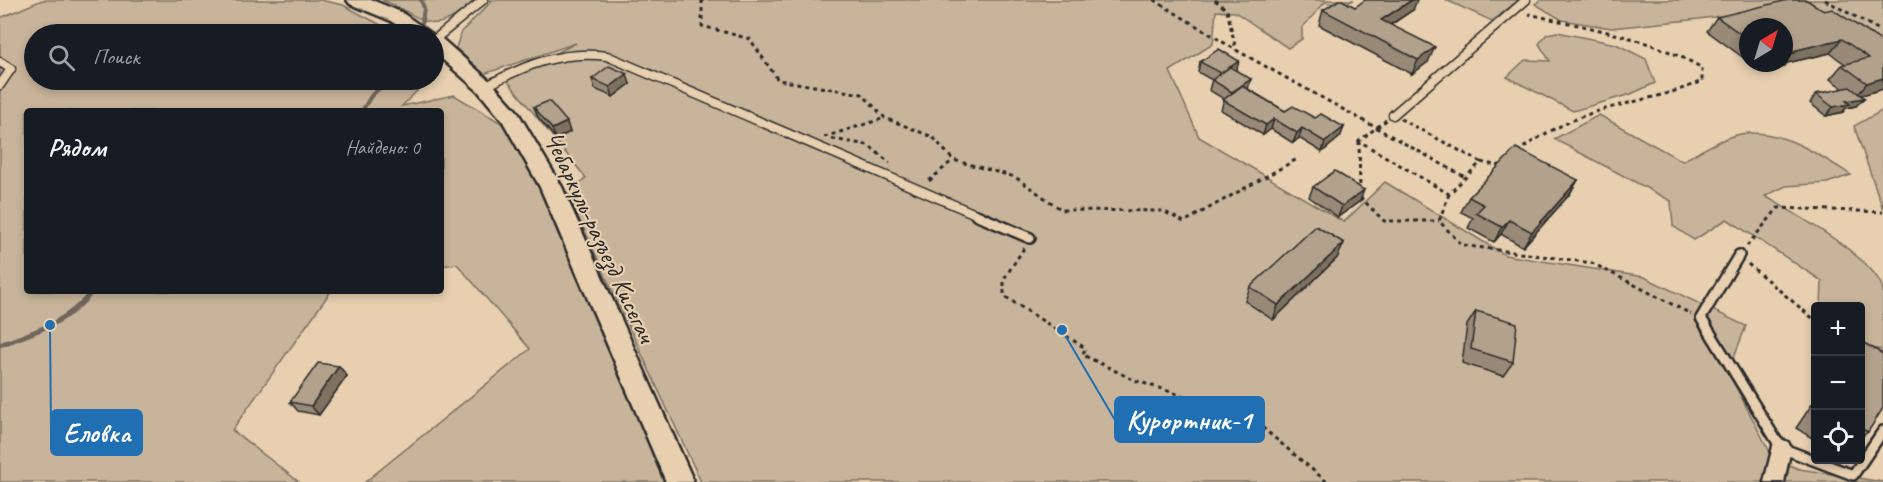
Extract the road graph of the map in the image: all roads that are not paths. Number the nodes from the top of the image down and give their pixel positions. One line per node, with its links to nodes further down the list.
1 (356, 0): 4 (street)
2 (483, 0): 5 (lane)
3 (1527, 0): 10 (lane)
4 (407, 24)
5 (444, 33)
6 (444, 50): 9 (street, Чебаркуль-разъезд Кисегач)
7 (0, 62): 8 (lane)
8 (0, 85)
9 (486, 87): 11 (lane); 15 (street, Чебаркуль-разъезд Кисегач)
10 (1393, 114)
11 (1030, 238)
12 (1739, 255): 14 (lane)
13 (1883, 431): 14 (lane)
14 (1781, 448): 16 (street)
15 (680, 482)
16 (1774, 482)

